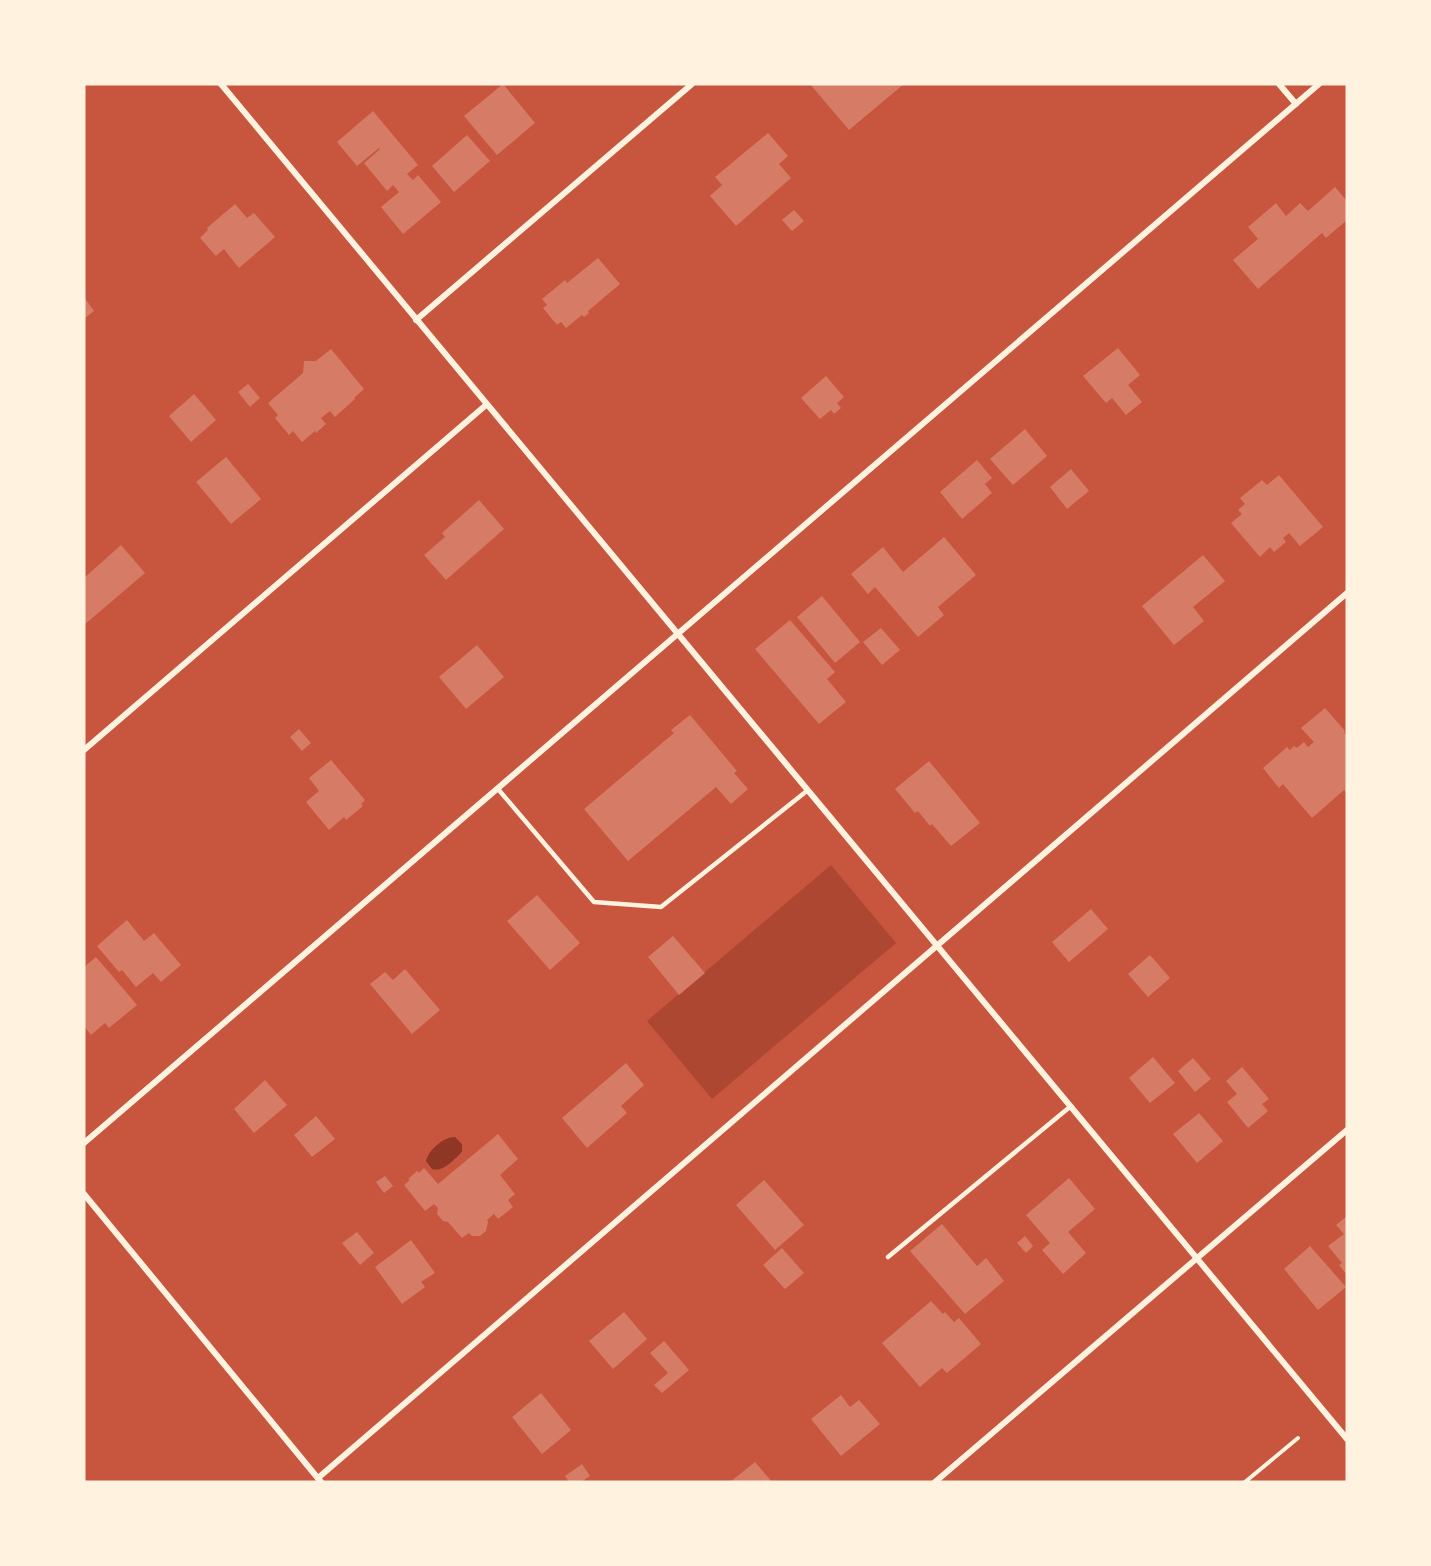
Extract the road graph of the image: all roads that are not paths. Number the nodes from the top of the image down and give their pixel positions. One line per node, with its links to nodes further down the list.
1 (221, 84): 6 (street)
2 (692, 84): 6 (street)
3 (1279, 84): 5 (street)
4 (1319, 84): 5 (street)
5 (1296, 104): 9 (street)
6 (416, 320): 7 (street)
7 (486, 405): 9 (street); 10 (street)
8 (1347, 593): 13 (street)
9 (679, 634): 11 (street); 12 (street)
10 (84, 750)
11 (498, 789): 12 (lane); 16 (street)
12 (808, 790): 13 (street)
13 (937, 945): 14 (street); 21 (street)
14 (1071, 1106): 18 (lane); 19 (street)
15 (1347, 1130): 19 (street)
16 (84, 1143)
17 (84, 1194): 21 (street)
18 (888, 1257)
19 (1198, 1258): 20 (street); 22 (street)
20 (1347, 1439)
21 (320, 1480)
22 (936, 1482)

